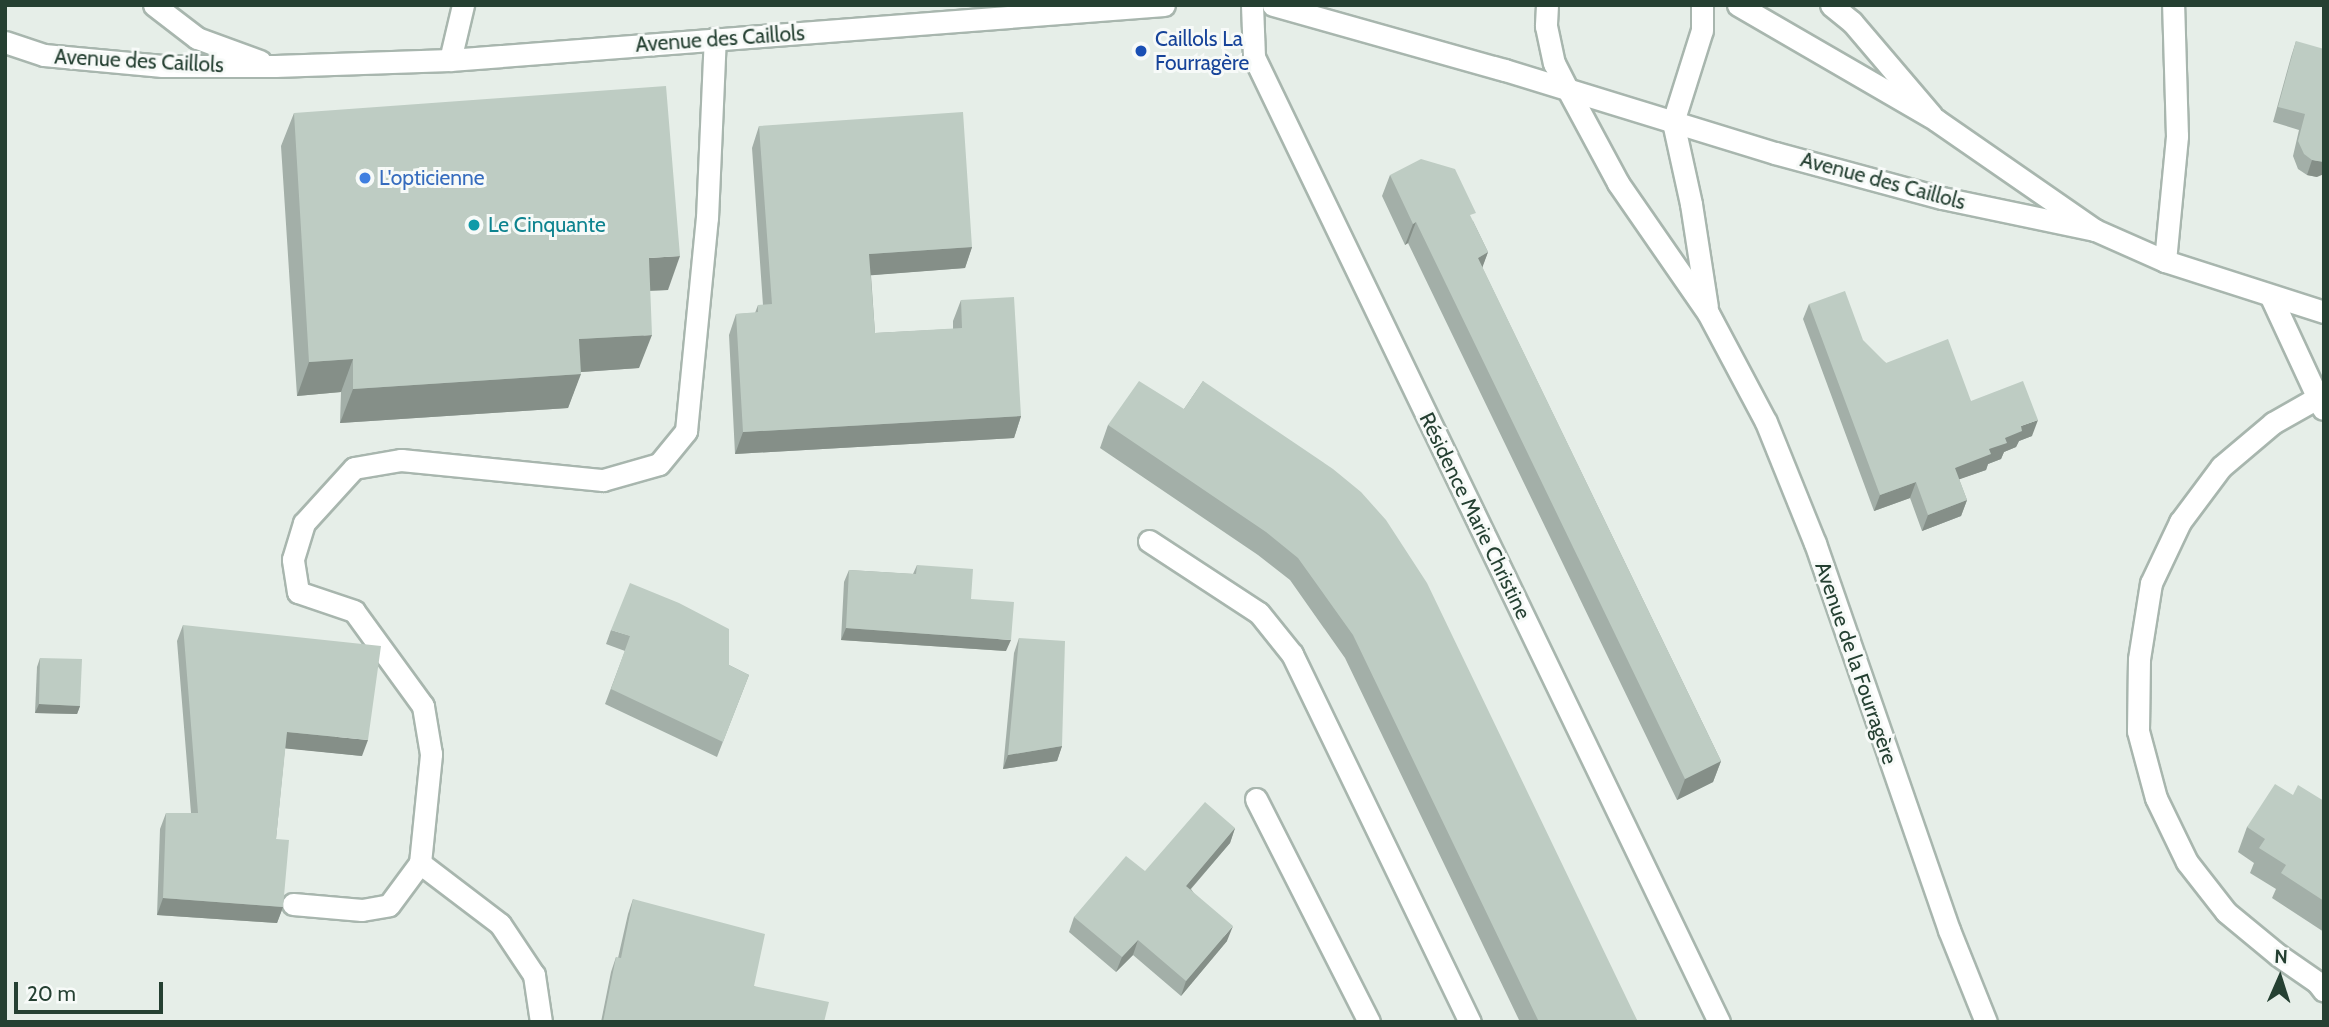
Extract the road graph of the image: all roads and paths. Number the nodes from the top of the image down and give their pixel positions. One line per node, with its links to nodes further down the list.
1 (154, 5): 15 (street, Avenue des Caillols)
2 (463, 5): 14 (street)
3 (1164, 5): 11 (street, Avenue des Caillols)
4 (1252, 5): 33 (street, Résidence Marie Christine)
5 (1273, 5): 16 (street)
6 (1547, 5): 16 (street, Avenue de la Fourragère)
7 (1702, 5): 18 (street)
8 (1738, 5): 17 (street, Avenue des Caillols)
9 (1831, 5): 17 (street)
10 (2173, 5): 20 (street)
11 (957, 14): 12 (street, Avenue des Caillols)
12 (715, 38): 14 (street, Avenue des Caillols); 27 (street)
13 (5, 41): 15 (street, Avenue des Caillols)
14 (450, 60): 15 (street, Avenue des Caillols)
15 (275, 66)
16 (1568, 90): 18 (street, Avenue des Caillols); 23 (street, Avenue de la Fourragère)
17 (1936, 120): 19 (street, Avenue des Caillols)
18 (1674, 122): 19 (street, Avenue des Caillols); 23 (street, Avenue de la Fourragère)
19 (2095, 230): 20 (street, Avenue des Caillols)
20 (2165, 261): 21 (street, Avenue des Caillols)
21 (2271, 297): 22 (street, Avenue des Caillols); 24 (street)
22 (2324, 312)
23 (1708, 313): 34 (street, Avenue de la Fourragère)
24 (2321, 404): 29 (street)
25 (1149, 541): 32 (street)
26 (1256, 799): 31 (street)
27 (420, 863): 28 (street); 30 (street)
28 (293, 904)
29 (2324, 991)
30 (541, 1022)
31 (1369, 1022)
32 (1470, 1022)
33 (1719, 1022)
34 (1986, 1022)

